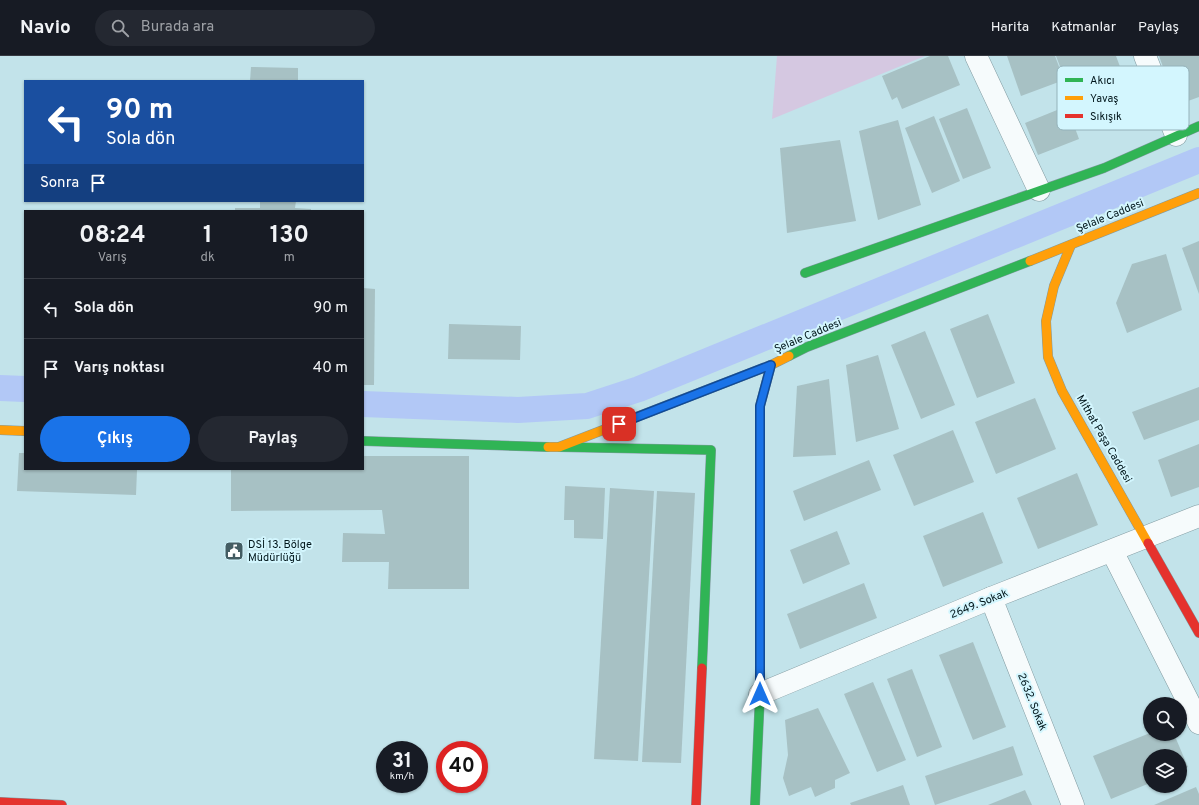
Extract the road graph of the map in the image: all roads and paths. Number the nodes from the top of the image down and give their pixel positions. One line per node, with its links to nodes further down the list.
1 (976, 56): 9 (street)
2 (1145, 56): 3 (street)
3 (1149, 66)
4 (1199, 126): 6 (street)
5 (1174, 130): 8 (street)
6 (1189, 130)
7 (1189, 130): 8 (street)
8 (1176, 135): 9 (street)
9 (1038, 190): 12 (street)
10 (1199, 193): 11 (street, Şelale Caddesi)
11 (1071, 245): 13 (street, Şelale Caddesi); 19 (street, Mithat Paşa Caddesi)
12 (805, 273)
13 (771, 365): 17 (street); 23 (street, Şelale Caddesi)
14 (0, 430): 15 (street)
15 (24, 431)
16 (364, 441): 17 (street)
17 (559, 447): 27 (street)
18 (1199, 516): 19 (street, 2649. Sokak)
19 (1146, 538): 20 (street, 2649. Sokak); 22 (street, Mithat Paşa Caddesi)
20 (1112, 551): 21 (street, 2649. Sokak); 24 (street)
21 (990, 598): 23 (street, 2649. Sokak); 29 (street, 2632. Sokak)
22 (1199, 633)
23 (760, 694): 28 (street, Şelale Caddesi)
24 (1199, 724)
25 (0, 802): 26 (street)
26 (62, 805)
27 (696, 805)
28 (755, 805)
29 (1073, 805)

